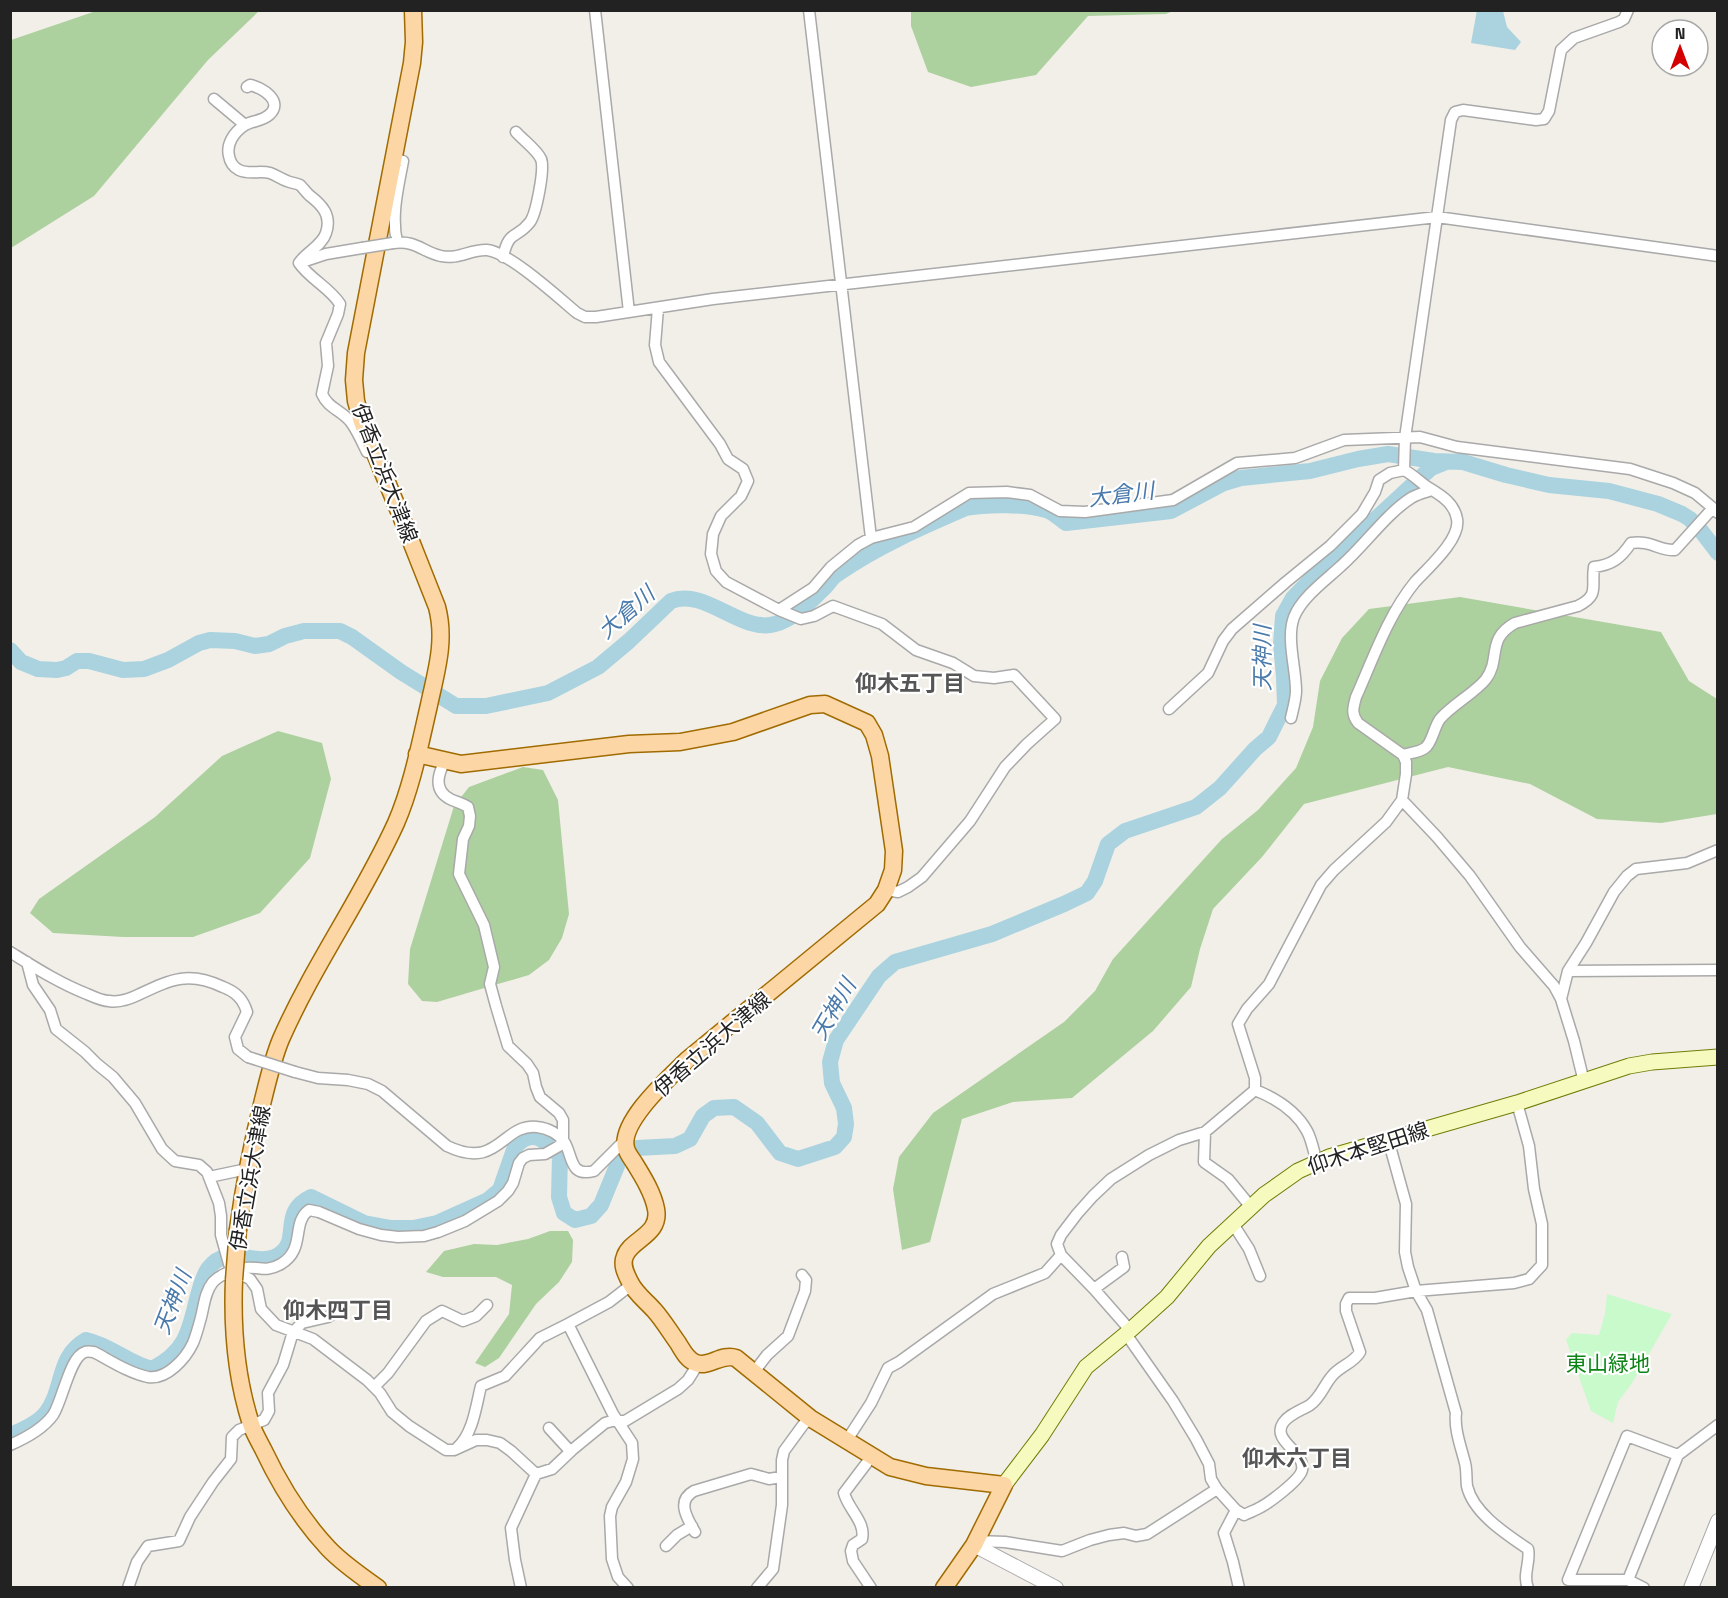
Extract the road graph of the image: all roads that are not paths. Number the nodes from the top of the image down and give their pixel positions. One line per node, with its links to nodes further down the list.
1 (413, 10): 9 (main road, 伊香立浜大津線)
2 (595, 10): 17 (street)
3 (809, 10): 15 (street)
4 (1628, 10): 10 (street)
5 (246, 87): 7 (street)
6 (214, 99): 7 (street)
7 (245, 125): 14 (street)
8 (516, 132): 13 (street)
9 (393, 159): 11 (street); 19 (main road, 伊香立浜大津線)
10 (1437, 217): 12 (street); 15 (street); 18 (street)
11 (395, 243): 13 (street); 14 (street, bridge)
12 (1718, 256)
13 (503, 257): 17 (street)
14 (299, 263): 19 (street)
15 (841, 285): 16 (street); 23 (street)
16 (658, 308): 17 (street); 24 (street)
17 (629, 312)
18 (1406, 438): 20 (street); 22 (street); 23 (street)
19 (375, 455): 27 (main road, 伊香立浜大津線)
20 (1405, 469): 21 (street); 25 (street)
21 (1429, 488): 26 (street); 28 (street)
22 (1715, 511): 28 (street)
23 (871, 538): 24 (street)
24 (779, 609): 32 (street)
25 (1169, 709)
26 (1291, 718)
27 (417, 754): 29 (main road, 伊香立浜大津線); 47 (main road, 伊香立浜大津線)
28 (1403, 755): 30 (street)
29 (445, 760): 32 (main road, 伊香立浜大津線); 44 (street)
30 (1402, 800): 37 (street); 40 (street)
31 (1718, 850): 36 (street)
32 (886, 890): 45 (main road, 伊香立浜大津線)
33 (10, 952): 34 (street)
34 (27, 962): 44 (street, bridge); 48 (street)
35 (1718, 969): 36 (street)
36 (1568, 971): 37 (street)
37 (1561, 999): 39 (street)
38 (1718, 1057): 39 (main road, 仰木本堅田線)
39 (1584, 1082): 41 (main road, 仰木本堅田線)
40 (1255, 1090): 42 (street); 46 (street)
41 (1517, 1103): 43 (main road, 仰木本堅田線); 58 (street)
42 (1205, 1132): 49 (street); 51 (street)
43 (1388, 1139): 46 (main road, 仰木本堅田線); 58 (street)
44 (561, 1143): 45 (street); 53 (street)
45 (626, 1145): 56 (main road)
46 (1317, 1163): 49 (main road, 仰木本堅田線)
47 (247, 1169): 48 (street); 53 (main road, 伊香立浜大津線, bridge)
48 (209, 1177): 53 (street)
49 (1251, 1207): 50 (main road, 仰木本堅田線)
50 (1233, 1224): 55 (street); 63 (main road, 仰木本堅田線)
51 (1061, 1255): 57 (street); 72 (street)
52 (1122, 1257): 57 (street)
53 (230, 1267): 62 (street); 69 (main road, 伊香立浜大津線); 73 (street)
54 (802, 1275): 65 (street)
55 (1260, 1276)
56 (631, 1285): 61 (street); 64 (main road)
57 (1094, 1289): 63 (street)
58 (1416, 1291): 82 (street); 97 (street)
59 (488, 1305): 66 (street)
60 (336, 1312): 62 (street)
61 (568, 1324): 68 (street); 74 (street)
62 (293, 1332): 66 (street); 69 (street)
63 (1128, 1332): 80 (main road, 仰木本堅田線); 81 (street)
64 (698, 1364): 65 (main road); 68 (street)
65 (754, 1372): 67 (main road)
66 (374, 1387): 74 (street)
67 (810, 1418): 72 (main road); 79 (street)
68 (618, 1422): 75 (street); 92 (street)
69 (251, 1426): 89 (street); 90 (main road, 伊香立浜大津線)
70 (1717, 1427): 76 (street)
71 (549, 1428): 75 (street)
72 (847, 1440): 77 (main road)
73 (10, 1445)
74 (454, 1450): 78 (street)
75 (570, 1451): 78 (street)
76 (1678, 1455): 86 (street); 87 (street)
77 (873, 1456): 80 (main road); 94 (street)
78 (536, 1474): 91 (street)
79 (781, 1477): 85 (street); 93 (street)
80 (1005, 1485): 84 (main road)
81 (1217, 1489): 82 (street); 84 (street)
82 (1236, 1510): 96 (street)
83 (1718, 1521): 99 (street)
84 (975, 1543): 88 (main road); 95 (street)
85 (666, 1546)
86 (1628, 1580): 87 (street); 98 (street)
87 (1568, 1584)
88 (948, 1586)
89 (128, 1587)
90 (378, 1587)
91 (521, 1587)
92 (628, 1587)
93 (757, 1587)
94 (871, 1587)
95 (1056, 1587)
96 (1239, 1587)
97 (1528, 1587)
98 (1644, 1587)
99 (1691, 1587)

